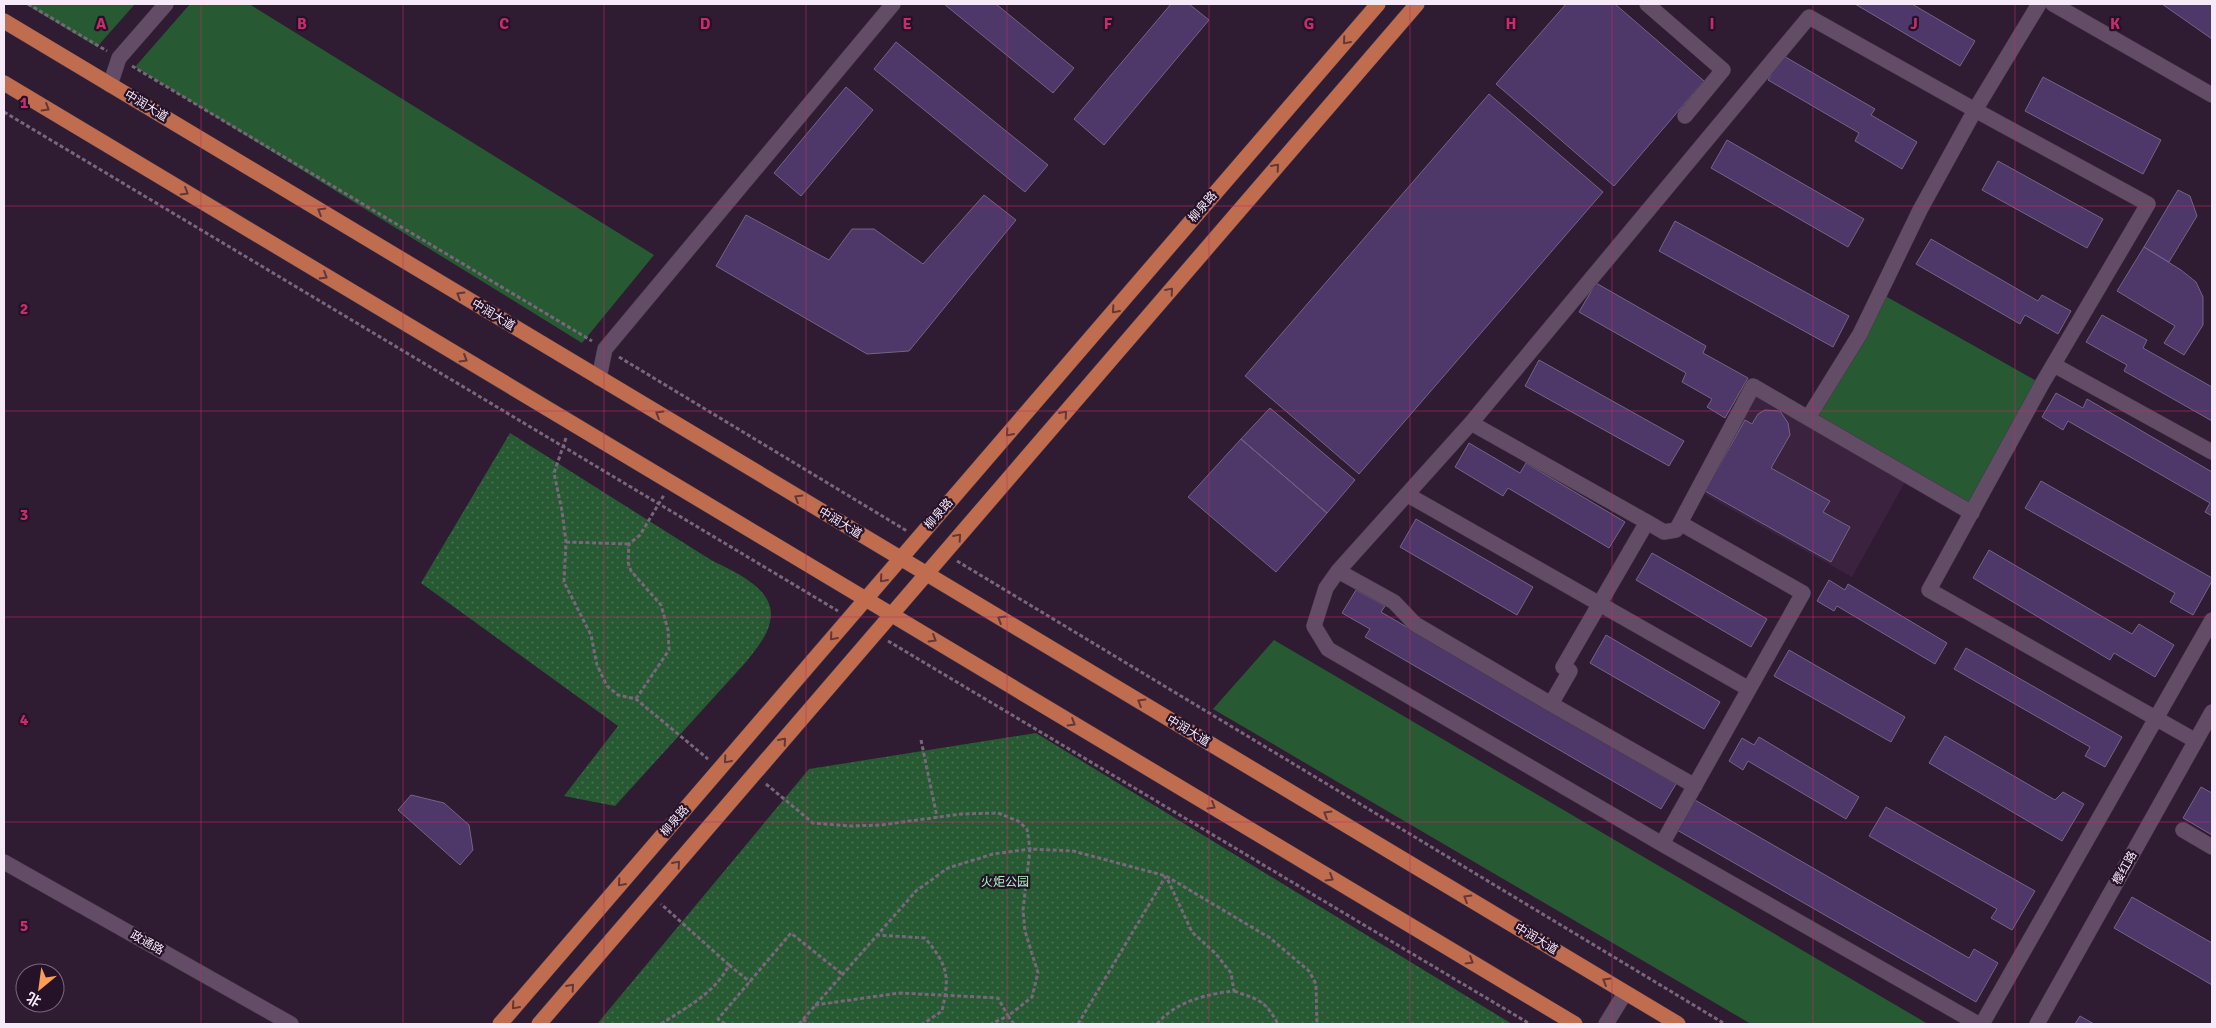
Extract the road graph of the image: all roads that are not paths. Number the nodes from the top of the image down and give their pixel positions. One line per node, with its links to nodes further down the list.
1 (166, 4): 10 (street)
2 (893, 4): 15 (street)
3 (1378, 4): 23 (main road, 柳泉路, one-way to 23)
4 (1417, 4): 25 (main road, one-way to 4)
5 (1647, 4): 13 (street)
6 (2039, 4): 12 (street)
7 (2053, 4): 11 (street)
8 (4, 21): 10 (main road, 中润大道)
9 (4, 83): 26 (main road, one-way to 26)
10 (110, 85): 15 (main road, 中润大道, one-way to 10)
11 (2212, 95)
12 (1975, 110): 14 (street); 16 (street); 17 (street)
13 (1684, 116)
14 (2054, 365): 18 (street); 20 (street)
15 (599, 378): 23 (main road, 中润大道, one-way to 15)
16 (1808, 418): 20 (street); 22 (street)
17 (1472, 423): 19 (street); 21 (street)
18 (2212, 452)
19 (1408, 495): 24 (street); 27 (street)
20 (1972, 513): 33 (street)
21 (1647, 522): 22 (street); 27 (street)
22 (1680, 522): 30 (street)
23 (900, 559): 25 (main road, 中润大道); 26 (main road, 柳泉路, one-way to 26)
24 (1338, 571): 31 (street); 37 (street)
25 (926, 574): 28 (main road); 40 (main road, 中润大道, one-way to 25)
26 (865, 600): 28 (main road); 42 (main road, 柳泉路, one-way to 42)
27 (1600, 603): 30 (street); 31 (street)
28 (891, 615): 43 (main road, one-way to 28); 44 (main road, one-way to 44)
29 (2212, 620): 33 (street)
30 (1749, 689): 35 (street)
31 (1551, 704): 35 (street)
32 (2212, 712): 34 (street, 樱红路)
33 (2157, 720): 34 (street); 48 (street)
34 (2196, 741): 49 (street, 樱红路)
35 (1695, 786): 37 (street)
36 (2183, 830): 38 (street)
37 (1662, 844): 47 (street)
38 (2212, 847)
39 (4, 862): 41 (street, 政通路)
40 (1625, 992): 45 (street); 46 (main road, 中润大道)
41 (290, 1024)
42 (500, 1024)
43 (539, 1024)
44 (1575, 1024)
45 (1606, 1024)
46 (1678, 1024)
47 (1978, 1024)
48 (1982, 1024)
49 (2037, 1024)

